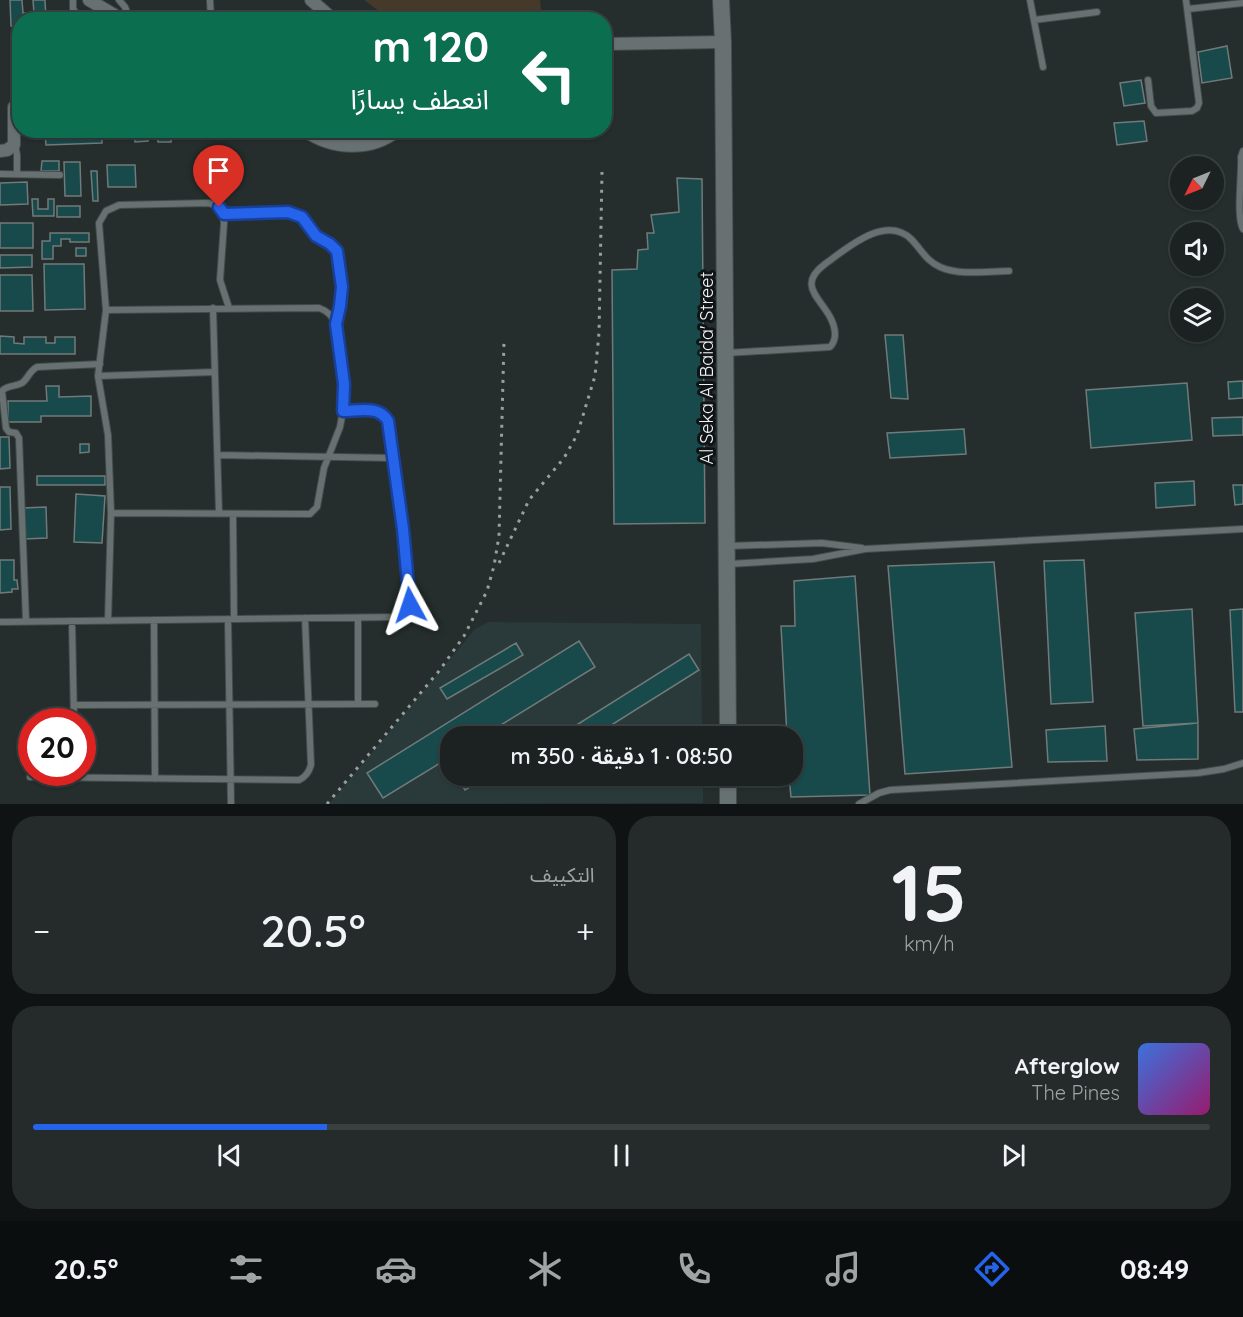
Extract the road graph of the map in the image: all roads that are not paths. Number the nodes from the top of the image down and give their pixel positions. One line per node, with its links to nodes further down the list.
1 (89, 0): 8 (street)
2 (311, 0): 9 (street)
3 (721, 0): 12 (street, Al Seka Al Baida' Street)
4 (1030, 0): 11 (lane)
5 (1186, 0): 7 (lane)
6 (1243, 3): 7 (lane)
7 (1188, 9): 15 (lane)
8 (109, 12)
9 (325, 12)
10 (1097, 12): 11 (lane)
11 (1034, 20): 14 (lane)
12 (723, 42): 13 (street); 34 (street, Al Seka Al Baida' Street)
13 (612, 44)
14 (1043, 67)
15 (1148, 80)
16 (14, 138): 19 (street)
17 (319, 138): 18 (street)
18 (385, 138)
19 (14, 145): 20 (street); 24 (lane)
20 (0, 151)
21 (1243, 151): 22 (lane)
22 (1242, 171): 26 (lane)
23 (0, 174): 24 (lane)
24 (18, 174): 25 (lane)
25 (60, 175)
26 (1242, 201): 28 (lane)
27 (224, 214): 31 (lane); 32 (lane); 33 (lane)
28 (1243, 230)
29 (1009, 271): 34 (lane)
30 (213, 308): 31 (lane); 32 (lane); 36 (lane)
31 (229, 308): 33 (lane)
32 (106, 310): 35 (lane)
33 (336, 324): 38 (lane)
34 (725, 353): 46 (street, Al Seka Al Baida' Street)
35 (100, 364): 37 (lane); 53 (lane)
36 (215, 372): 37 (lane); 39 (lane)
37 (98, 376): 42 (lane)
38 (343, 411): 40 (lane); 41 (lane)
39 (218, 455): 40 (lane); 43 (lane)
40 (328, 457): 41 (lane); 44 (lane)
41 (393, 458): 50 (lane)
42 (111, 513): 43 (lane); 55 (lane)
43 (219, 513): 44 (lane)
44 (233, 514): 51 (lane)
45 (1243, 529): 47 (lane)
46 (727, 546): 47 (lane); 48 (street, Al Seka Al Baida' Street)
47 (865, 549): 48 (lane)
48 (727, 564): 63 (street, Al Seka Al Baida' Street)
49 (305, 618): 50 (lane); 51 (lane); 57 (lane)
50 (357, 618): 58 (lane)
51 (231, 619): 52 (lane); 62 (lane)
52 (154, 620): 55 (lane); 61 (lane)
53 (26, 621): 54 (lane); 56 (lane)
54 (72, 621): 55 (lane); 60 (lane)
55 (108, 621)
56 (0, 622)
57 (309, 704): 58 (lane); 62 (lane); 67 (lane)
58 (358, 704): 59 (lane)
59 (375, 704)
60 (74, 705): 61 (lane)
61 (154, 705): 62 (lane); 66 (lane)
62 (229, 705): 67 (lane)
63 (728, 726)
64 (1243, 763): 71 (lane)
65 (96, 776): 66 (lane)
66 (155, 779): 67 (lane)
67 (231, 780): 69 (lane)
68 (728, 786): 70 (street)
69 (231, 804)
70 (728, 804)
71 (859, 804)

